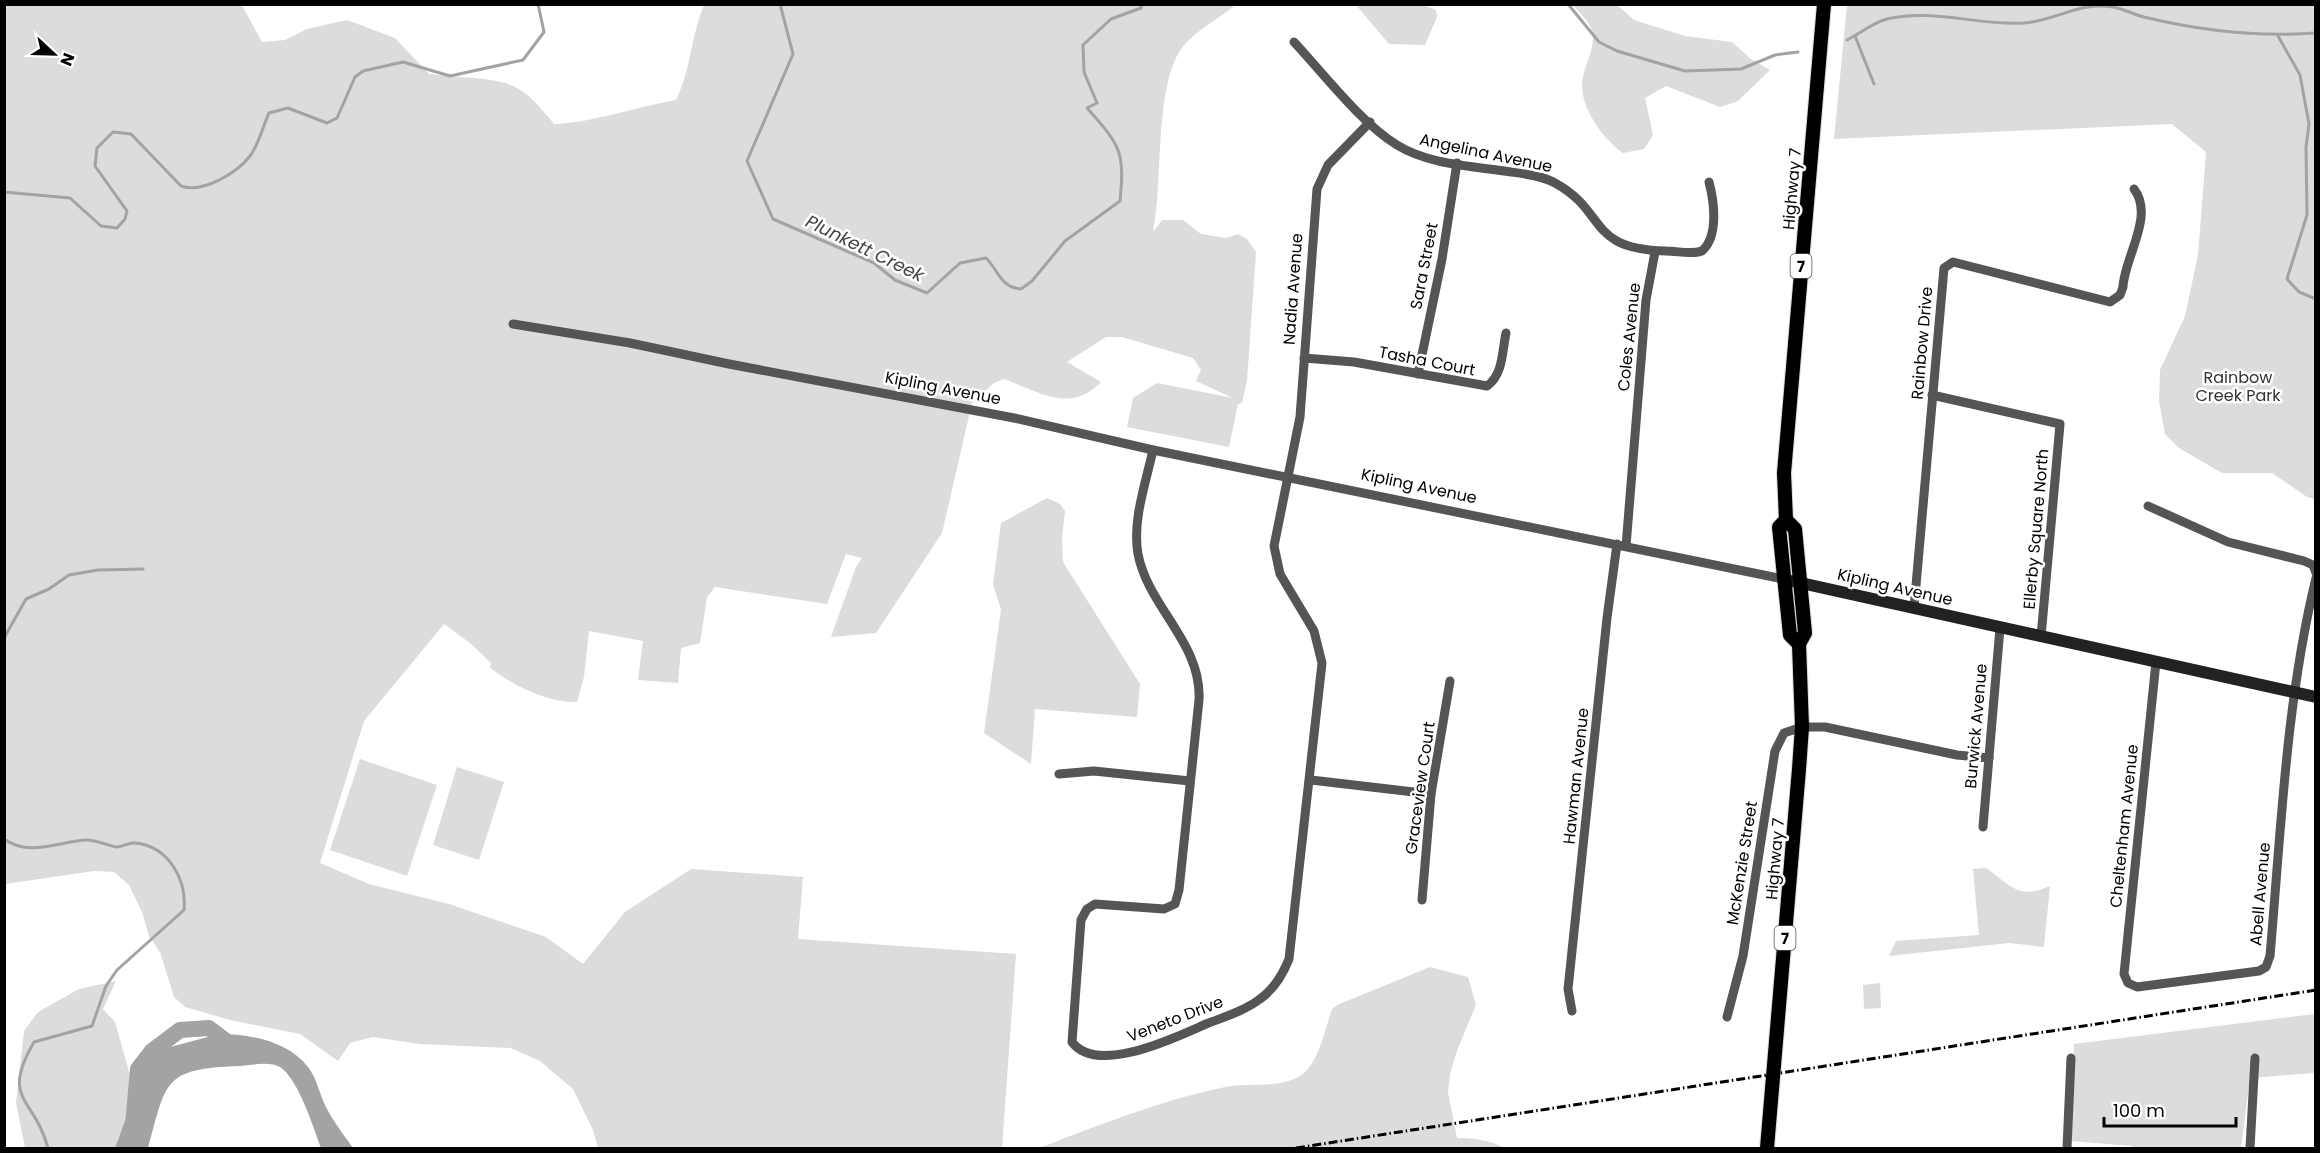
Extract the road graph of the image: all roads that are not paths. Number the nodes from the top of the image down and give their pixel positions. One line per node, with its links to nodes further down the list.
1 (1824, 4): 16 (main road, Highway 7 / 7)
2 (1294, 42): 3 (street, Angelina Avenue)
3 (1370, 122): 4 (street, Angelina Avenue); 10 (street, Nadia Avenue)
4 (1457, 163): 7 (street, Angelina Avenue); 11 (street, Sara Street)
5 (1709, 182): 7 (street)
6 (2134, 189): 12 (street, Rainbow Drive)
7 (1655, 252): 17 (street, Coles Avenue)
8 (513, 324): 13 (street, Kipling Avenue)
9 (1506, 333): 11 (street, Tasha Court)
10 (1304, 358): 11 (street, Tasha Court); 14 (street, Nadia Avenue)
11 (1418, 374)
12 (1932, 395): 22 (street, Rainbow Drive); 24 (street, Ellerby Square North)
13 (1153, 450): 14 (street, Kipling Avenue); 34 (street, Veneto Drive)
14 (1288, 476): 17 (street, Kipling Avenue); 33 (street, Veneto Drive)
15 (2148, 506): 18 (street)
16 (1786, 520): 20 (main road, Highway 7 / 7); 21 (main road, Highway 7 / 7)
17 (1622, 545): 20 (street, Kipling Avenue); 39 (street, Hawman Avenue)
18 (2316, 573)
19 (2316, 578): 28 (street)
20 (1784, 579): 21 (street, Kipling Avenue); 25 (main road, Highway 7 / 7)
21 (1800, 583): 22 (street, Kipling Avenue); 25 (main road, Highway 7 / 7)
22 (1914, 608): 23 (street, Kipling Avenue)
23 (2000, 628): 24 (street, Kipling Avenue); 31 (street, Burwick Avenue)
24 (2042, 637): 26 (street, Kipling Avenue)
25 (1799, 644): 30 (main road, Highway 7 / 7)
26 (2156, 662): 28 (street, Kipling Avenue); 38 (street, Cheltenham Avenue)
27 (1450, 681): 35 (street, Graceview Court)
28 (2293, 692): 29 (street, Kipling Avenue); 38 (street, Abell Avenue)
29 (2316, 697)
30 (1802, 727): 31 (street); 40 (street, McKenzie Street); 43 (main road, Highway 7 / 7)
31 (1989, 758): 36 (street, Burwick Avenue)
32 (1059, 774): 34 (street)
33 (1311, 780): 34 (street, Veneto Drive); 35 (street)
34 (1190, 781)
35 (1431, 794): 37 (street, Graceview Court)
36 (1983, 827)
37 (1422, 900)
38 (2137, 987)
39 (1572, 1011)
40 (1727, 1017)
41 (2071, 1058): 44 (street)
42 (2255, 1058): 45 (street)
43 (1767, 1149)
44 (2067, 1149)
45 (2250, 1149)

